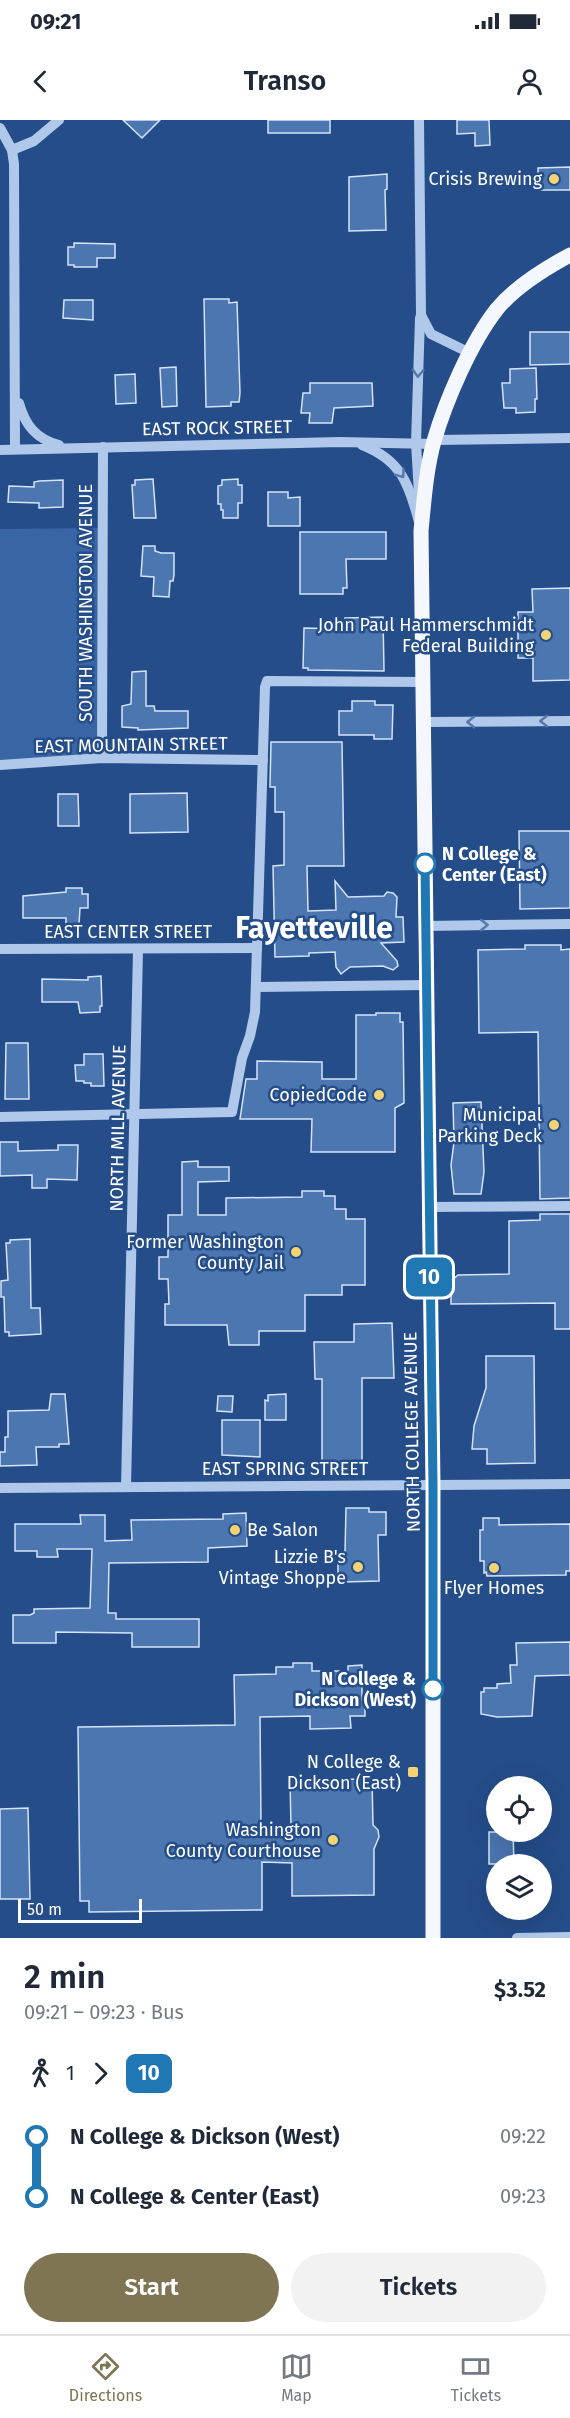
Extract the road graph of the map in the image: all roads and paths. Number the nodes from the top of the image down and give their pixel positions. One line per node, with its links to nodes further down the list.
1 (59, 120): 4 (street)
2 (419, 120): 6 (street)
3 (0, 128): 4 (street)
4 (12, 150): 8 (street)
5 (570, 255): 7 (main road, NORTH COLLEGE AVENUE)
6 (421, 315): 7 (street); 12 (street, one-way to 12)
7 (470, 353): 11 (main road, NORTH COLLEGE AVENUE)
8 (15, 389): 14 (street); 15 (street)
9 (570, 438): 11 (street, EAST ROCK STREET)
10 (353, 442): 12 (street, EAST ROCK STREET); 13 (street, EAST ROCK STREET); 17 (street, one-way to 17)
11 (434, 442): 12 (street, EAST ROCK STREET); 17 (main road, NORTH COLLEGE AVENUE)
12 (416, 443): 17 (street)
13 (103, 447): 14 (street, EAST ROCK STREET); 21 (street, SOUTH WASHINGTON AVENUE)
14 (68, 448): 15 (street, EAST ROCK STREET)
15 (15, 449): 16 (street, EAST ROCK STREET)
16 (0, 450)
17 (421, 531): 18 (main road, NORTH COLLEGE AVENUE)
18 (424, 682): 20 (main road, NORTH COLLEGE AVENUE); 22 (street)
19 (570, 721): 20 (street, one-way to 20)
20 (424, 722): 25 (main road, NORTH COLLEGE AVENUE)
21 (102, 759): 22 (street, EAST MOUNTAIN STREET); 23 (street, EAST MOUNTAIN STREET)
22 (263, 760): 26 (street)
23 (0, 765)
24 (570, 924): 25 (street, one-way to 24)
25 (425, 926): 29 (main road, NORTH COLLEGE AVENUE)
26 (257, 948): 28 (street, EAST CENTER STREET); 30 (street)
27 (0, 950): 28 (street, EAST CENTER STREET)
28 (138, 950): 31 (street, NORTH MILL AVENUE)
29 (426, 986): 30 (street); 34 (main road, NORTH COLLEGE AVENUE)
30 (257, 987): 31 (street)
31 (135, 1114): 32 (street); 37 (street, NORTH MILL AVENUE)
32 (0, 1117)
33 (570, 1206): 34 (street)
34 (428, 1207): 36 (main road, NORTH COLLEGE AVENUE)
35 (570, 1484): 36 (street, EAST SPRING STREET)
36 (433, 1485): 37 (street, EAST SPRING STREET); 39 (main road, NORTH COLLEGE AVENUE)
37 (126, 1487): 38 (street, EAST SPRING STREET)
38 (0, 1488)
39 (433, 1938)
40 (517, 1938): 41 (street)
41 (570, 1938)

